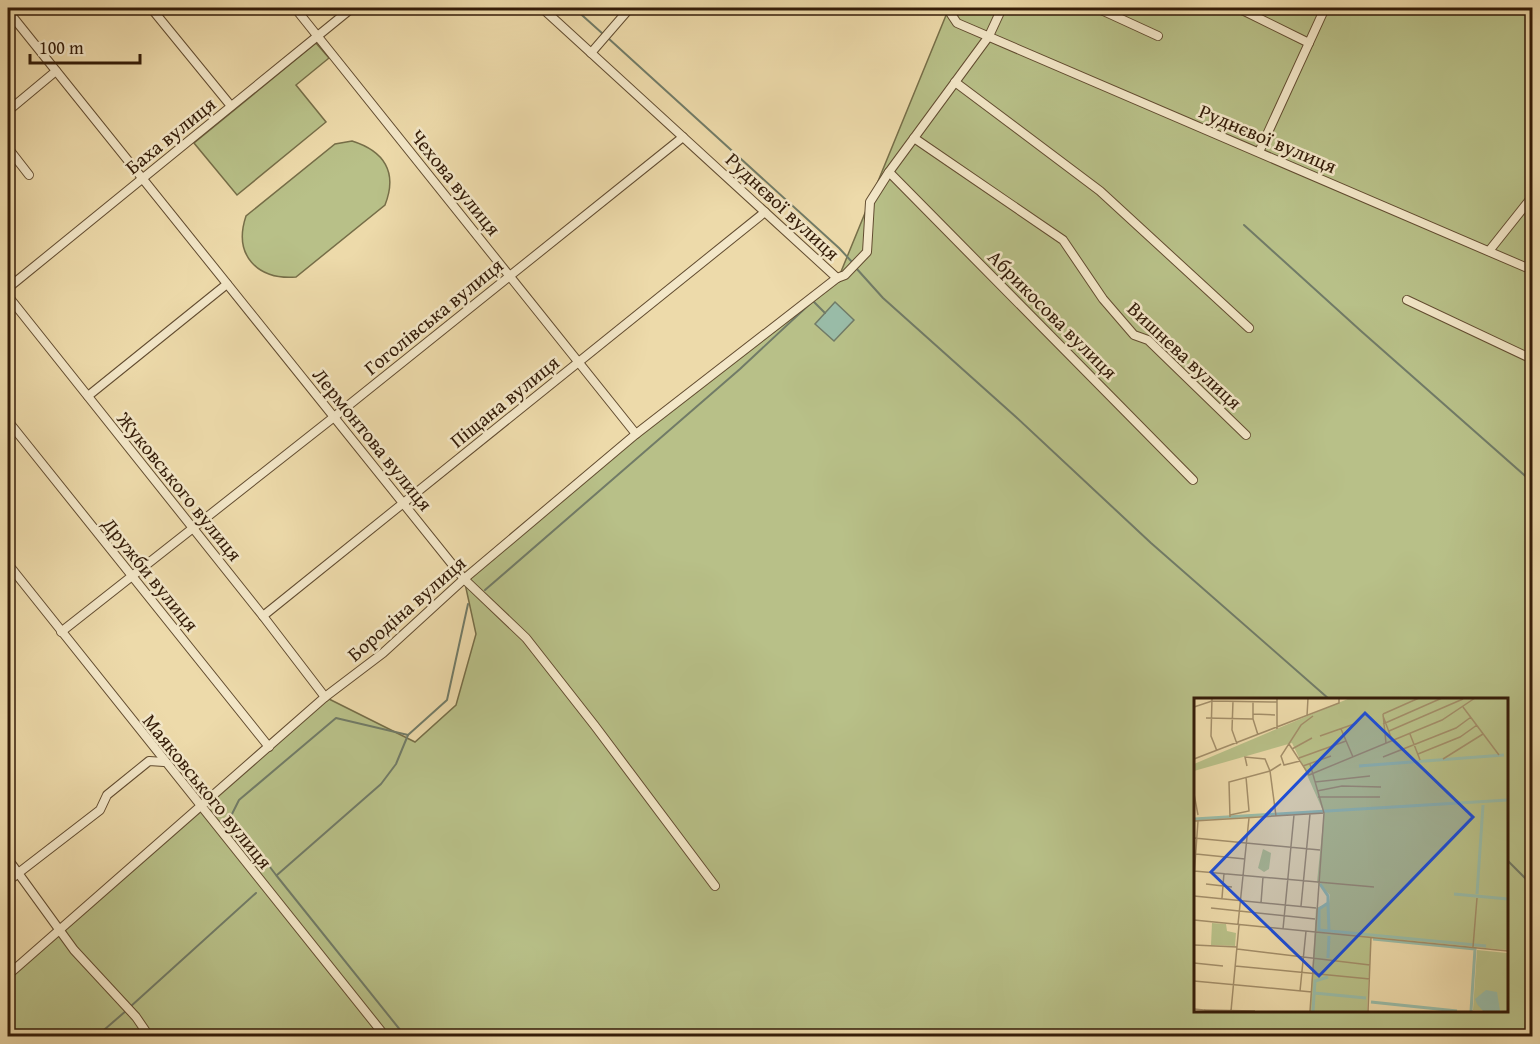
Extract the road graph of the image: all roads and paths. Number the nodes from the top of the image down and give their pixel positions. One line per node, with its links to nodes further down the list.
1 (151, 8): 19 (street)
2 (295, 8): 12 (street, Чехова вулиця)
3 (352, 8): 12 (street, Баха вулиця)
4 (542, 8): 16 (street, Руднєвої вулиця)
5 (630, 8): 16 (street)
6 (947, 8): 13 (street, Руднєвої вулиця)
7 (1002, 8): 13 (street)
8 (1097, 8): 14 (street)
9 (1238, 8): 15 (street)
10 (1325, 8): 15 (street)
11 (8, 10): 17 (street, Лермонтова вулиця)
12 (318, 36): 19 (street, Баха вулиця); 32 (street, Чехова вулиця)
13 (989, 36): 18 (street, Руднєвої вулиця); 24 (street, Руднєвої вулиця)
14 (1158, 36)
15 (1309, 43): 24 (street)
16 (591, 53): 21 (street, Руднєвої вулиця)
17 (56, 71): 20 (street); 27 (street, Лермонтова вулиця)
18 (955, 82): 22 (street, Руднєвої вулиця); 38 (street)
19 (231, 106): 27 (street, Баха вулиця)
20 (8, 111)
21 (683, 137): 29 (street, Руднєвої вулиця); 32 (street, Гоголівська вулиця)
22 (914, 138): 25 (street, Руднєвої вулиця); 45 (street, Вишнева вулиця)
23 (8, 148): 26 (street)
24 (1259, 152): 30 (street, Руднєвої вулиця)
25 (889, 172): 33 (street, Руднєвої вулиця); 46 (street, Абрикосова вулиця)
26 (29, 175)
27 (142, 178): 34 (street, Лермонтова вулиця); 35 (street, Баха вулиця)
28 (1533, 197): 30 (street)
29 (765, 212): 33 (street, Руднєвої вулиця); 40 (street, Піщана вулиця)
30 (1489, 251): 31 (street, Руднєвої вулиця)
31 (1533, 270)
32 (510, 276): 40 (street, Чехова вулиця); 42 (street, Гоголівська вулиця)
33 (841, 276): 44 (street, Бородіна вулиця)
34 (227, 284): 41 (street); 42 (street, Лермонтова вулиця)
35 (8, 288)
36 (8, 296): 41 (street, Жуковського вулиця)
37 (1407, 300): 39 (street)
38 (1249, 328)
39 (1533, 359)
40 (579, 362): 44 (street, Чехова вулиця); 47 (street, Піщана вулиця)
41 (88, 396): 48 (street, Жуковського вулиця)
42 (334, 417): 47 (street, Лермонтова вулиця); 48 (street, Гоголівська вулиця)
43 (8, 421): 50 (street, Дружби вулиця)
44 (636, 434): 51 (street, Бородіна вулиця)
45 (1246, 435)
46 (1194, 480)
47 (403, 502): 51 (street, Лермонтова вулиця); 52 (street, Піщана вулиця)
48 (193, 528): 50 (street, Гоголівська вулиця); 52 (street, Жуковського вулиця)
49 (8, 564): 53 (street, Маяковського вулиця)
50 (132, 576): 53 (street, Гоголівська вулиця); 55 (street, Дружби вулиця)
51 (464, 579): 54 (street, Бородіна вулиця); 61 (street, Лермонтова вулиця)
52 (263, 616): 54 (street, Жуковського вулиця)
53 (61, 632): 56 (street, Маяковського вулиця)
54 (325, 698): 55 (street, Бородіна вулиця)
55 (269, 747): 57 (street, Бородіна вулиця)
56 (165, 762): 57 (street, Маяковського вулиця); 59 (street)
57 (200, 807): 62 (street, Бородіна вулиця); 67 (street, Маяковського вулиця)
58 (8, 859): 59 (street)
59 (18, 872): 60 (street); 62 (street)
60 (8, 881)
61 (715, 886)
62 (60, 929): 63 (street, Бородіна вулиця); 66 (street)
63 (8, 975)
64 (8, 1030): 65 (street)
65 (12, 1036)
66 (149, 1036)
67 (385, 1036)

